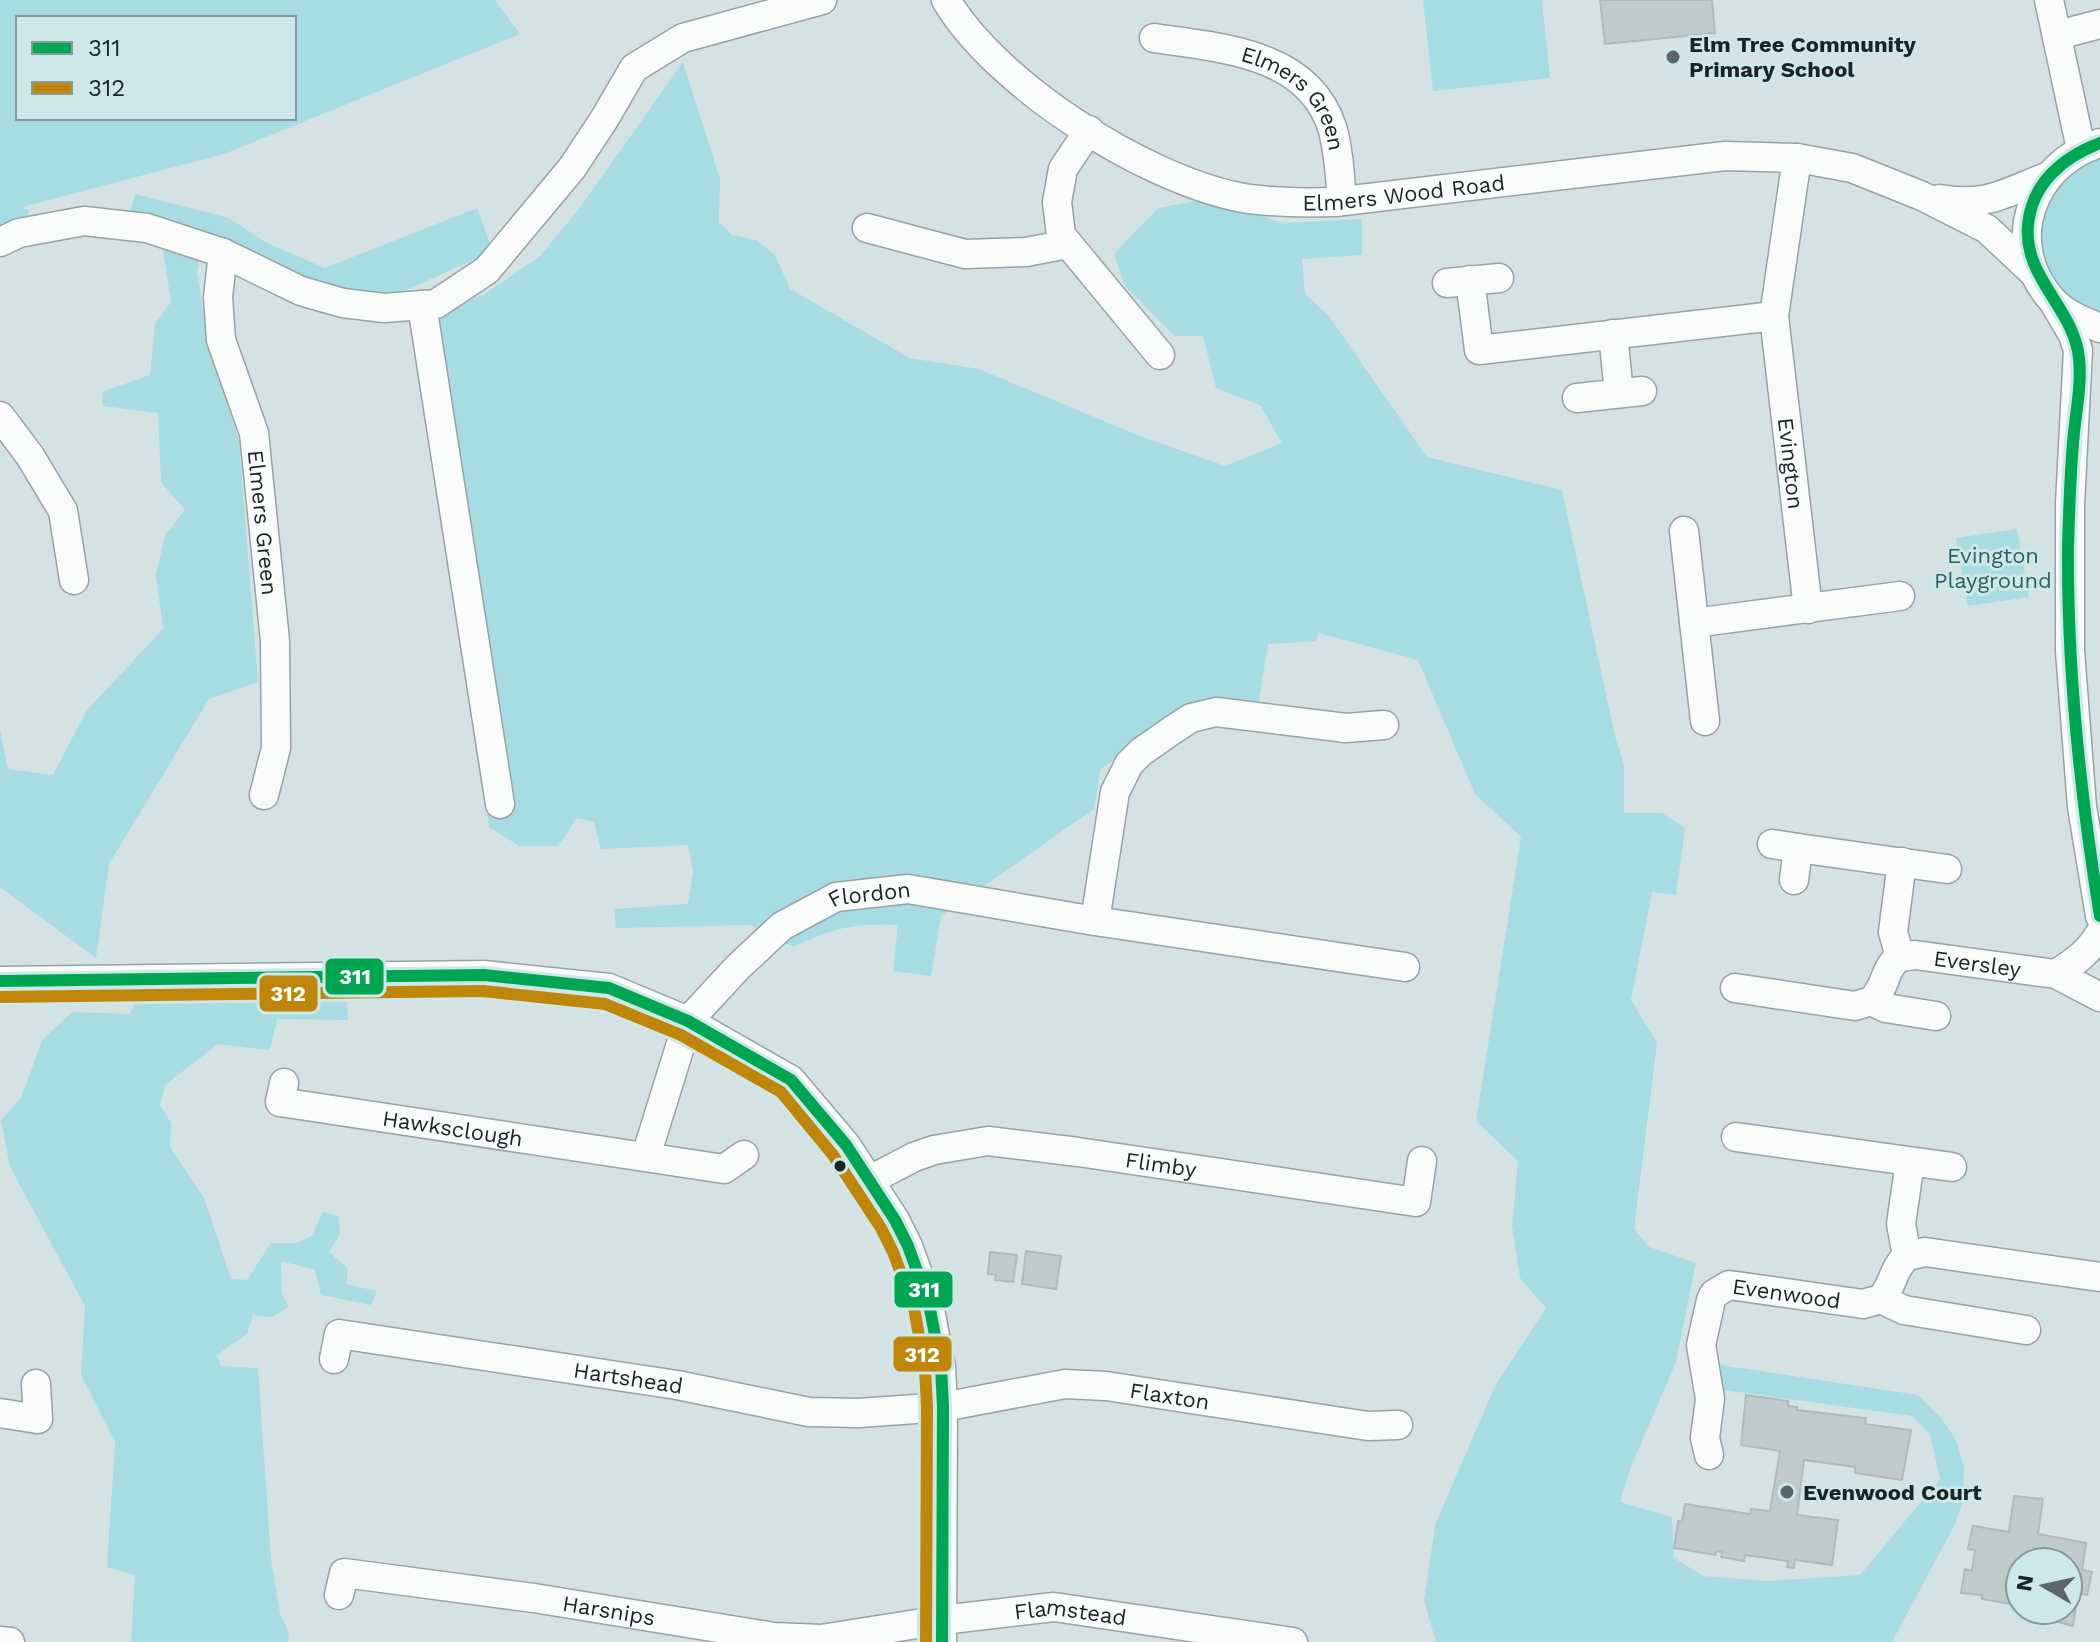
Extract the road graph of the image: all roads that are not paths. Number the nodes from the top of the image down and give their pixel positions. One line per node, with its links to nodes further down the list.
1 (822, 0): 20 (street)
2 (946, 0): 7 (street, Elmers Wood Road)
3 (2049, 0): 5 (street)
4 (2100, 24): 5 (street)
5 (2058, 35): 8 (street)
6 (1154, 38): 12 (street, Elmers Green)
7 (1089, 130): 12 (street, Elmers Wood Road); 15 (street)
8 (2091, 146): 10 (street)
9 (1797, 158): 11 (street, Elmers Wood Road); 12 (street, Elmers Wood Road); 21 (street, Evington)
10 (2046, 177): 11 (street, Elmers Wood Road); 17 (street)
11 (1922, 196): 17 (street, Elmers Wood Road)
12 (1342, 201)
13 (867, 228): 15 (street)
14 (0, 242): 16 (street)
15 (1068, 244): 24 (street)
16 (223, 253): 20 (street); 34 (street, Elmers Green)
17 (2035, 274): 19 (street)
18 (1499, 278): 23 (street)
19 (2053, 301): 22 (street); 39 (street)
20 (422, 305): 35 (street)
21 (1774, 316): 23 (street); 30 (street, Evington)
22 (2100, 328)
23 (1613, 334): 25 (street)
24 (1160, 355)
25 (1577, 398)
26 (0, 416): 28 (street)
27 (1684, 531): 31 (street)
28 (74, 580)
29 (1900, 596): 30 (street)
30 (1808, 609): 31 (street)
31 (1694, 623): 32 (street)
32 (1705, 721)
33 (1384, 725): 40 (street)
34 (264, 795)
35 (500, 804)
36 (1902, 862): 37 (street); 38 (street); 42 (street)
37 (1947, 869)
38 (1794, 880)
39 (2100, 916)
40 (1095, 921): 43 (street, Flordon); 50 (street, Flordon)
41 (2100, 933): 44 (street)
42 (1900, 957): 44 (street, Eversley); 48 (street)
43 (1405, 967)
44 (2056, 974): 47 (street, Eversley)
45 (0, 981): 50 (street)
46 (1735, 988): 48 (street)
47 (2100, 997)
48 (1871, 1001): 49 (street)
49 (1936, 1016)
50 (688, 1021): 54 (street); 58 (street)
51 (284, 1083): 54 (street, Hawksclough)
52 (1736, 1137): 56 (street)
53 (744, 1155): 54 (street, Hawksclough)
54 (646, 1156)
55 (1422, 1161): 58 (street, Flimby)
56 (1910, 1162): 57 (street); 59 (street)
57 (1952, 1167)
58 (870, 1180): 65 (street)
59 (1907, 1256): 60 (street); 61 (street)
60 (2095, 1274)
61 (1881, 1299): 62 (street, Evenwood); 68 (street, Evenwood)
62 (2026, 1330)
63 (334, 1359): 65 (street, Hartshead)
64 (36, 1384): 66 (street)
65 (943, 1407): 67 (street, Flaxton); 70 (street)
66 (0, 1413)
67 (1398, 1425)
68 (1709, 1455)
69 (339, 1595): 70 (street, Harsnips)
70 (942, 1631): 73 (street, Flamstead)
71 (0, 1641): 72 (street)
72 (10, 1642)
73 (1293, 1642)

